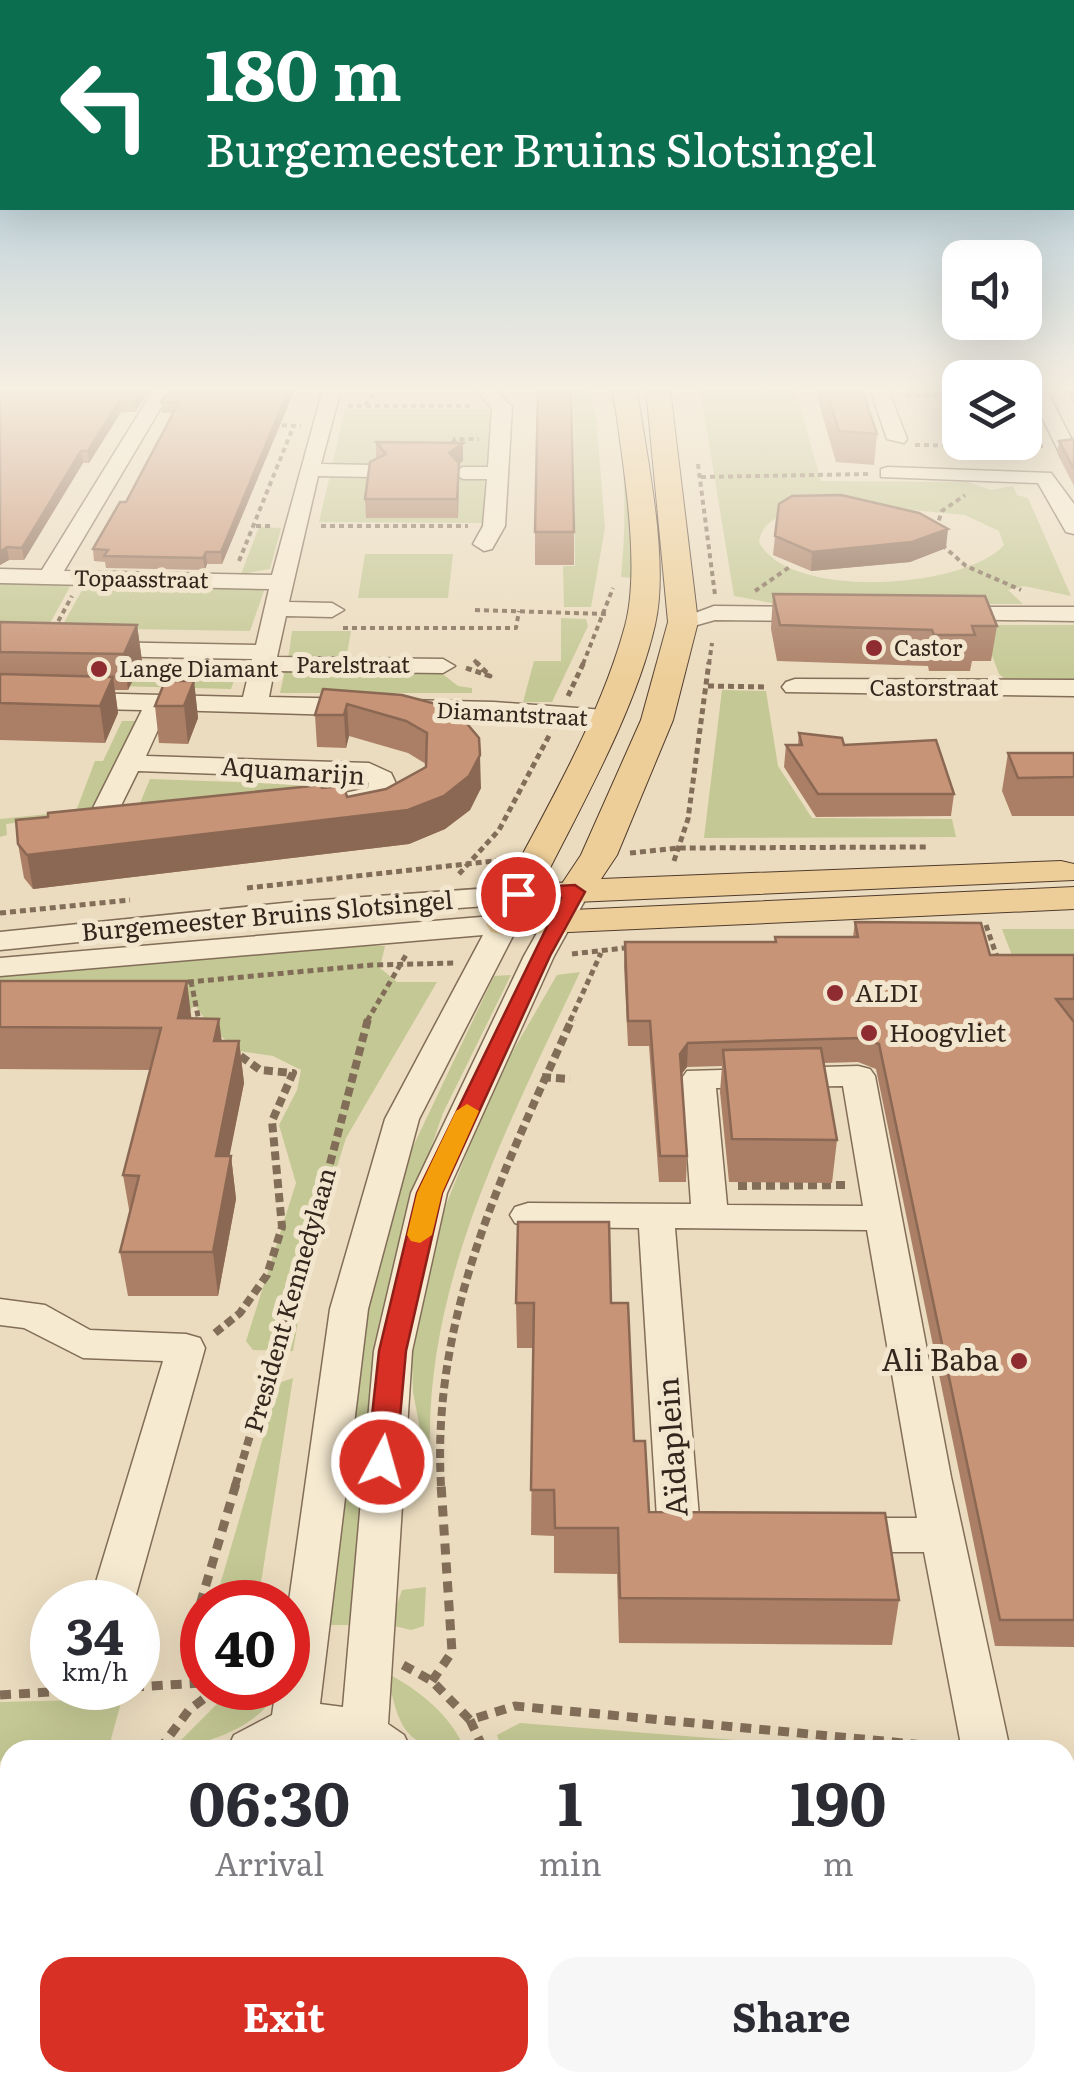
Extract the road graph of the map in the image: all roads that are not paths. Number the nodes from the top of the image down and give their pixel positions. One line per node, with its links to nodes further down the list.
1 (104, 487): 10 (street)
2 (305, 487): 11 (street, Parelstraat)
3 (496, 487): 8 (street)
4 (638, 487): 25 (main road)
5 (675, 487): 16 (main road)
6 (1065, 490): 7 (street)
7 (1074, 527)
8 (489, 535)
9 (0, 576): 10 (street, Topaasstraat)
10 (49, 576): 11 (street, Topaasstraat)
11 (283, 582): 18 (street, Parelstraat)
12 (332, 610): 18 (street)
13 (834, 614): 16 (street)
14 (934, 614): 15 (street)
15 (1074, 614)
16 (699, 618): 31 (main road)
17 (48, 639): 18 (street)
18 (270, 639): 19 (street, Parelstraat); 24 (street, Parelstraat)
19 (443, 666)
20 (795, 687): 21 (street, Castorstraat)
21 (1074, 688)
22 (0, 699): 23 (street, Diamantstraat)
23 (158, 704): 24 (street, Diamantstraat); 26 (street)
24 (254, 706): 25 (street, Diamantstraat)
25 (605, 718): 32 (main road)
26 (130, 763): 27 (street, Aquamarijn); 28 (street)
27 (316, 805)
28 (137, 824)
29 (1074, 871): 31 (main road, Burgemeester Bruins Slotsingel)
30 (1074, 898): 31 (main road, Burgemeester Bruins Slotsingel)
31 (568, 906): 32 (main road, Burgemeester Bruins Slotsingel); 47 (street)
32 (511, 909): 33 (street, Burgemeester Bruins Slotsingel); 34 (street, Burgemeester Bruins Slotsingel); 44 (street)
33 (0, 942)
34 (0, 968)
35 (880, 1202): 38 (street); 38 (street); 42 (street)
36 (528, 1216): 37 (street)
37 (656, 1218): 38 (street); 40 (street, Aïdaplein)
38 (710, 1219)
39 (0, 1312): 43 (street)
40 (735, 1534)
41 (810, 1534): 42 (street)
42 (941, 1535): 48 (street)
43 (118, 1580)
44 (294, 1726): 45 (street); 46 (street)
45 (269, 1740)
46 (372, 1740)
47 (375, 1740)
48 (971, 1740)

